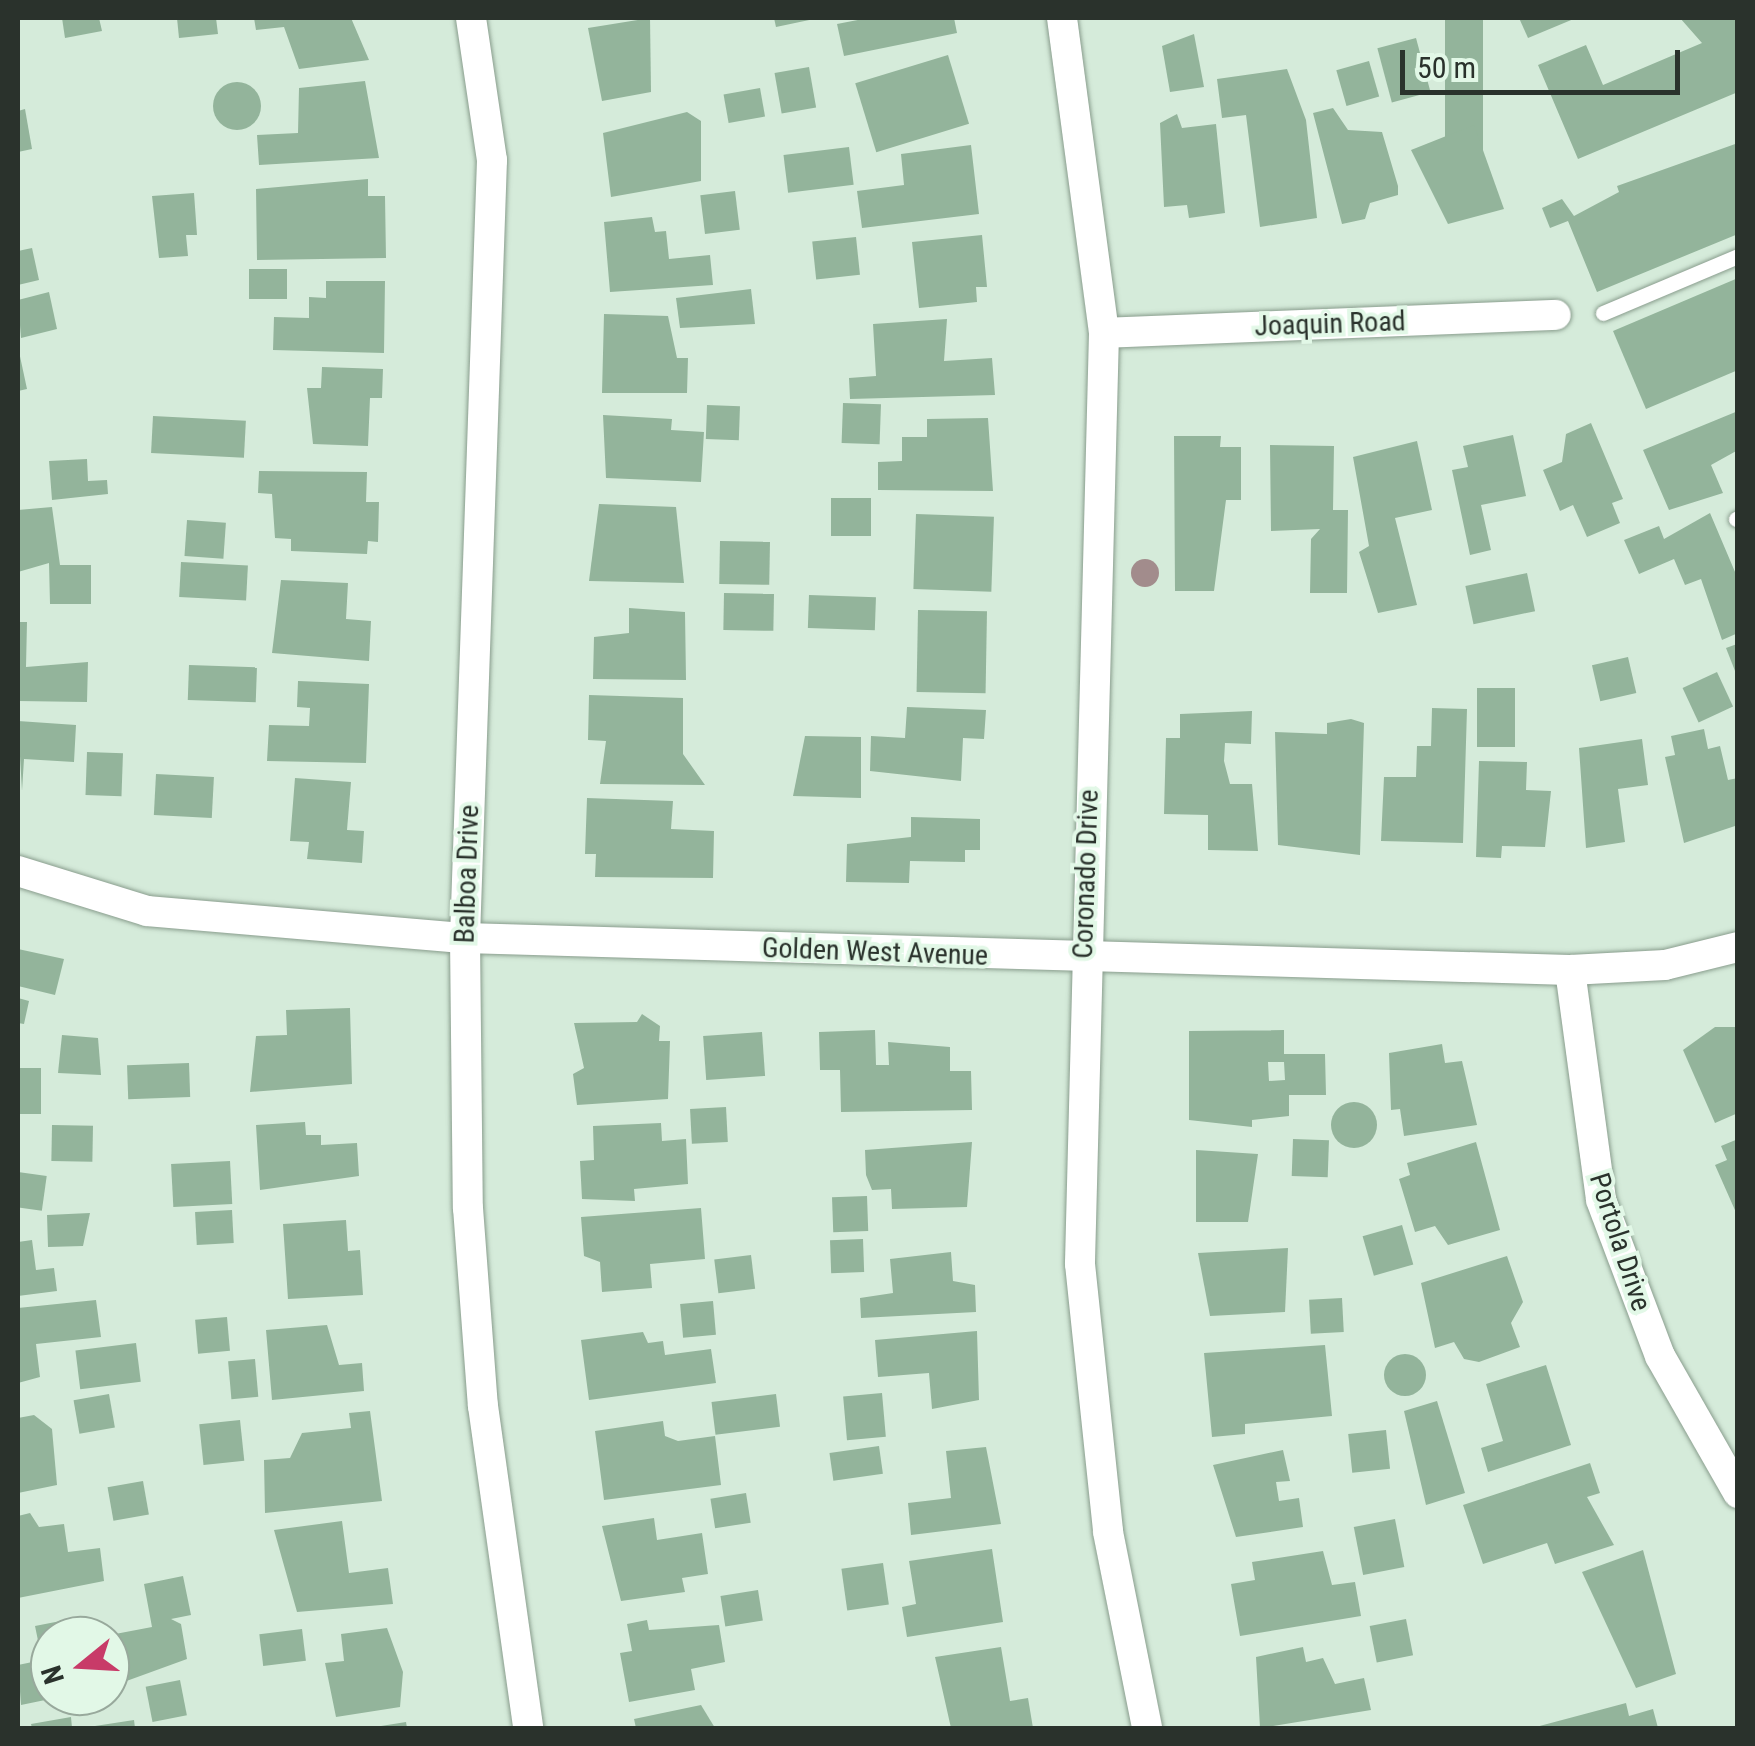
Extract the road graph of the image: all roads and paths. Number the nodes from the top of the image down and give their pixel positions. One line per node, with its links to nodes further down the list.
1 (471, 18): 8 (street, Balboa Drive)
2 (1062, 18): 6 (street, Coronado Drive)
3 (1738, 256): 4 (lane)
4 (1603, 313)
5 (1556, 315): 6 (street, Joaquin Road)
6 (1104, 332): 10 (street, Coronado Drive)
7 (18, 872): 8 (street, Golden West Avenue)
8 (465, 938): 10 (street, Golden West Avenue); 13 (street, Balboa Drive)
9 (1738, 947): 11 (street, Golden West Avenue)
10 (1083, 959): 11 (street, Golden West Avenue); 14 (street, Coronado Drive)
11 (1570, 970): 12 (street, Portola Drive)
12 (1738, 1493)
13 (528, 1728)
14 (1147, 1728)

